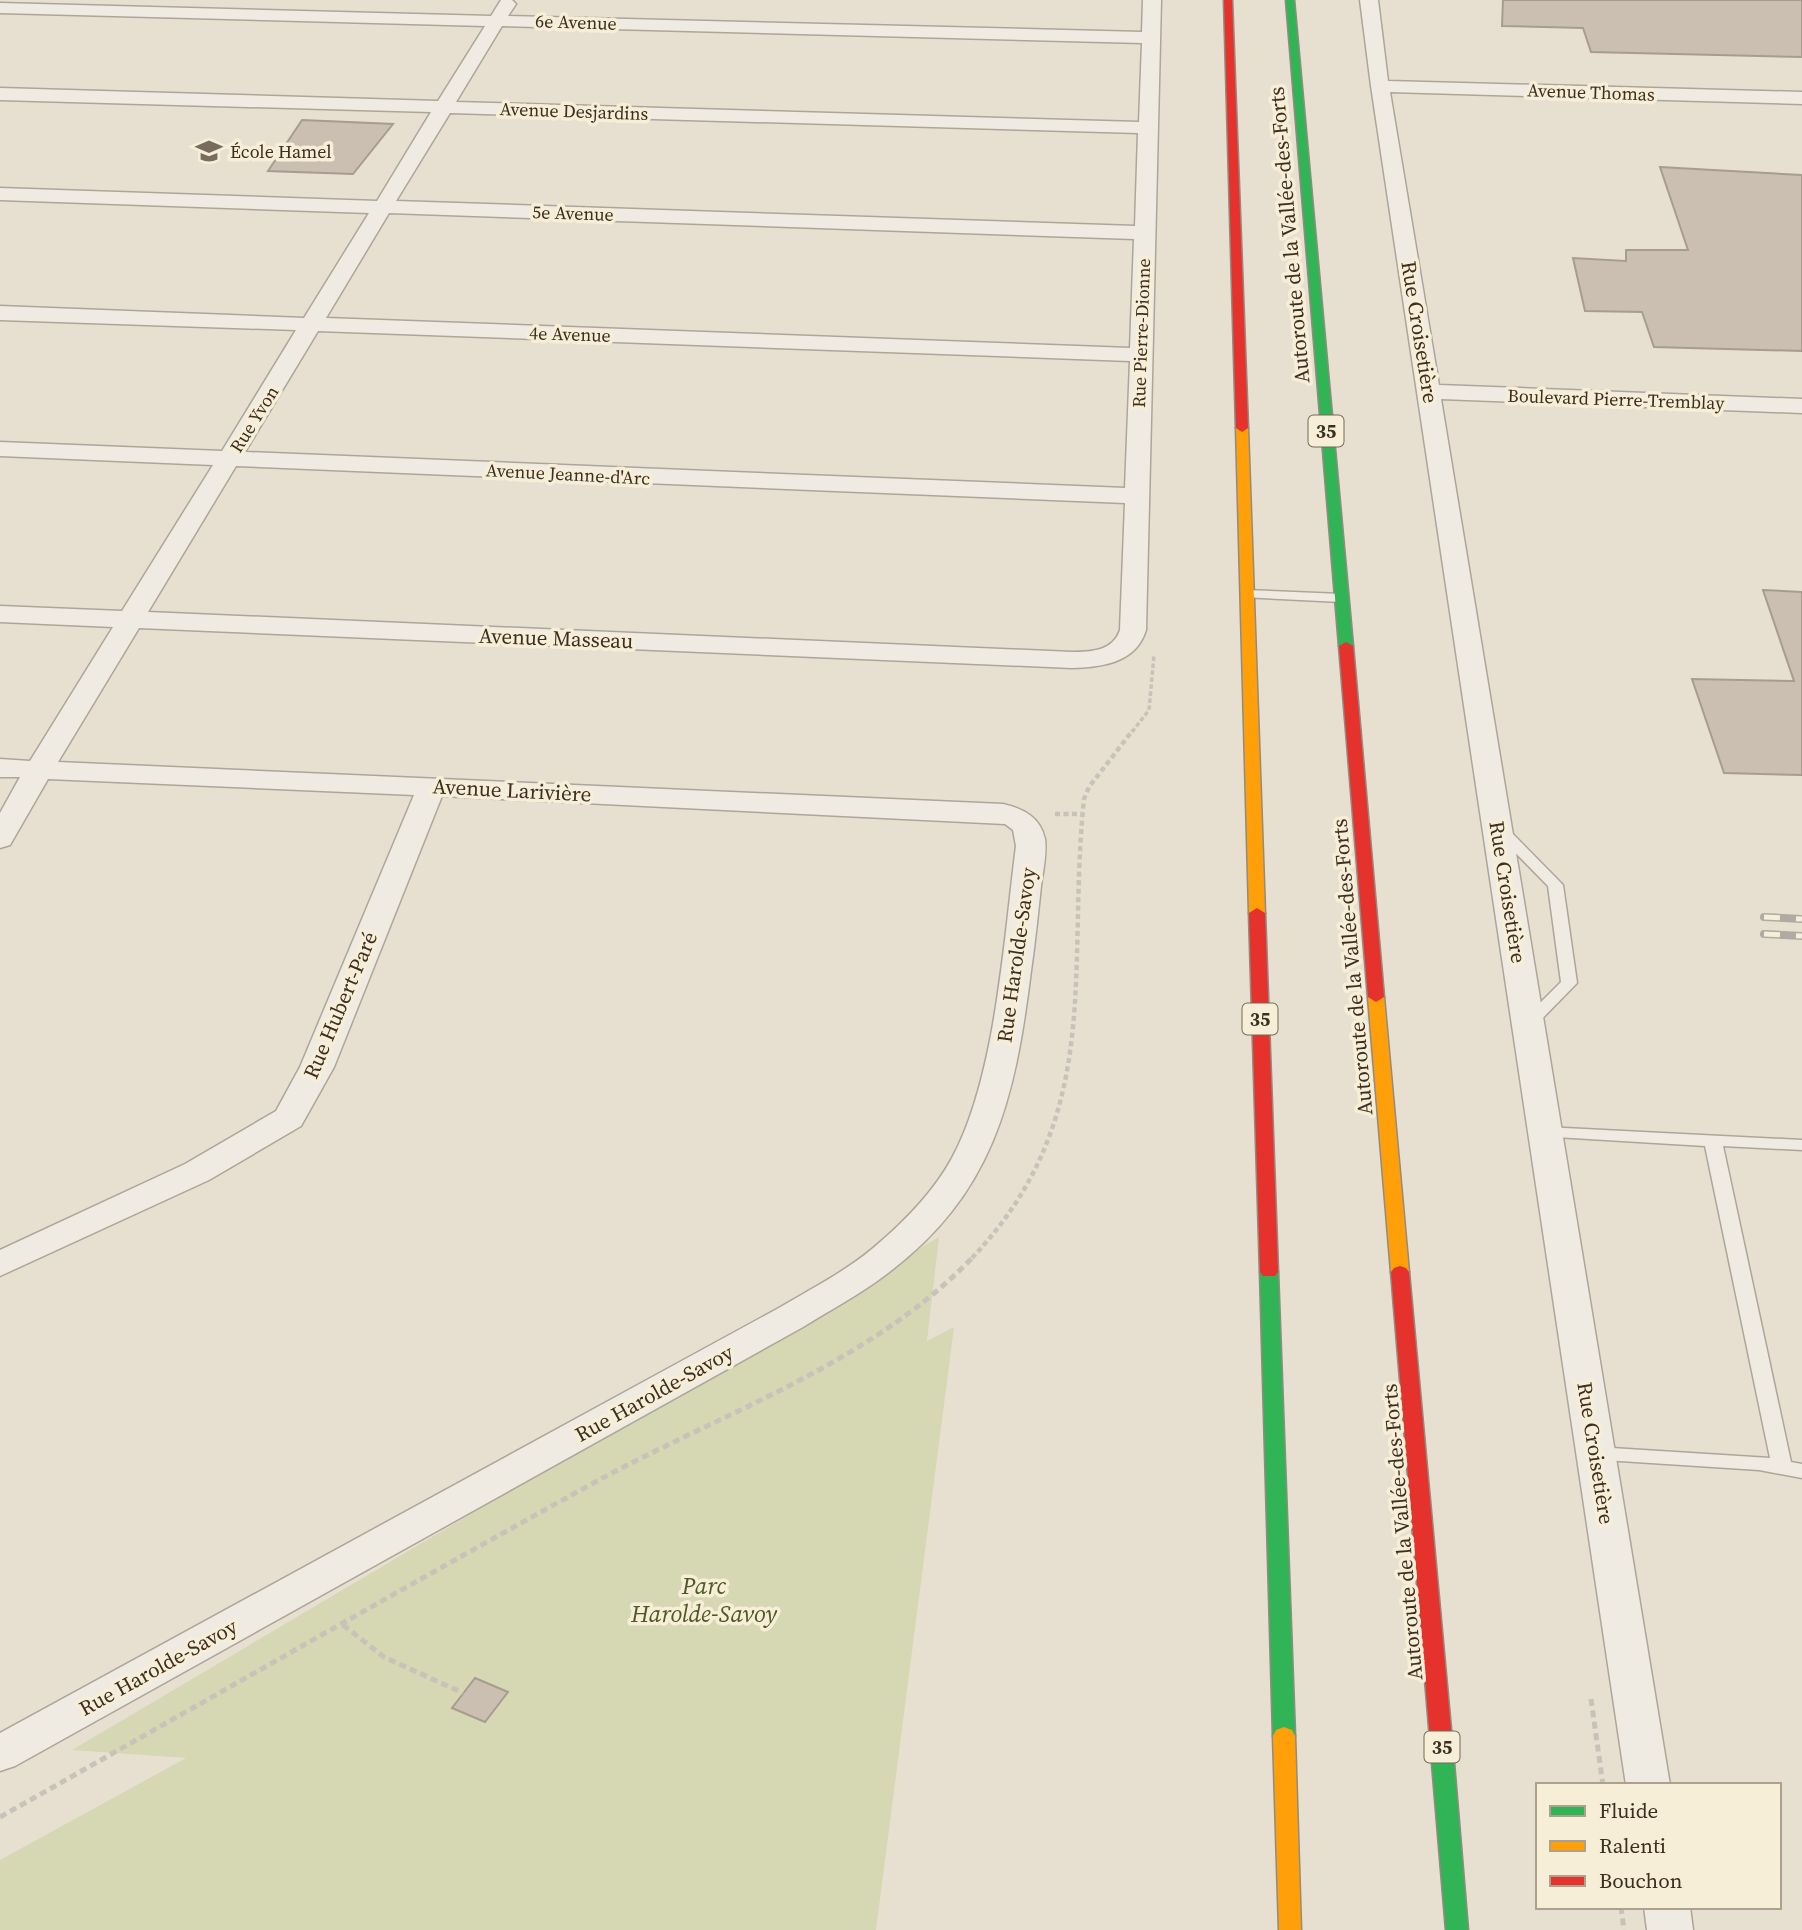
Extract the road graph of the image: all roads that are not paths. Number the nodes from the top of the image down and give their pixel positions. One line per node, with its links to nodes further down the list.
1 (1152, 0): 7 (street, Rue Pierre-Dionne)
2 (1228, 0): 24 (highway, 35)
3 (1290, 0): 25 (highway, Autoroute de la Vallée-des-Forts / 35)
4 (1369, 0): 8 (street, Rue Croisetière)
5 (0, 8): 6 (street, 6e Avenue)
6 (504, 10): 7 (street, 6e Avenue); 11 (street, Rue Yvon)
7 (1151, 38): 12 (street, Rue Pierre-Dionne)
8 (1380, 86): 10 (street, Avenue Thomas); 19 (street, Rue Croisetière)
9 (0, 94): 11 (street, Avenue Desjardins)
10 (1802, 98)
11 (445, 107): 12 (street, Avenue Desjardins); 14 (street, Rue Yvon)
12 (1149, 128): 15 (street, Rue Pierre-Dionne)
13 (0, 194): 14 (street, 5e Avenue)
14 (384, 207): 15 (street, 5e Avenue); 17 (street, Rue Yvon)
15 (1145, 233): 18 (street, Rue Pierre-Dionne)
16 (0, 313): 17 (street, 4e Avenue)
17 (312, 324): 18 (street, 4e Avenue); 22 (street, Rue Yvon)
18 (1140, 355): 23 (street, Rue Pierre-Dionne)
19 (1429, 392): 20 (street, Boulevard Pierre-Tremblay); 33 (street, Rue Croisetière)
20 (1802, 406)
21 (0, 449): 22 (street, Avenue Jeanne-d'Arc)
22 (230, 457): 23 (street, Avenue Jeanne-d'Arc); 27 (street, Rue Yvon)
23 (1136, 496): 28 (street, Rue Pierre-Dionne)
24 (1247, 594): 25 (lane); 46 (highway, 35)
25 (1341, 598): 47 (highway, Autoroute de la Vallée-des-Forts / 35)
26 (0, 614): 27 (street, Avenue Masseau)
27 (131, 620): 28 (street, Avenue Masseau); 30 (street, Rue Yvon)
28 (1111, 655)
29 (0, 768): 30 (street, Avenue Larivière)
30 (39, 769): 31 (street, Avenue Larivière); 34 (street, Rue Yvon)
31 (432, 786): 32 (street, Avenue Larivière); 39 (street, Rue Hubert-Paré)
32 (1022, 820): 43 (street, Rue Harolde-Savoy)
33 (1498, 827): 35 (street, Rue Croisetière); 35 (lane)
34 (0, 839)
35 (1528, 1024): 36 (street, Rue Croisetière)
36 (1545, 1132): 37 (lane); 40 (street, Rue Croisetière)
37 (1713, 1141): 38 (lane); 41 (lane)
38 (1802, 1145)
39 (0, 1264)
40 (1597, 1454): 41 (lane); 44 (street, Rue Croisetière)
41 (1782, 1467): 42 (lane)
42 (1802, 1471)
43 (0, 1755)
44 (1648, 1783)
45 (1667, 1909): 48 (street)
46 (1290, 1930)
47 (1457, 1930)
48 (1670, 1930)

